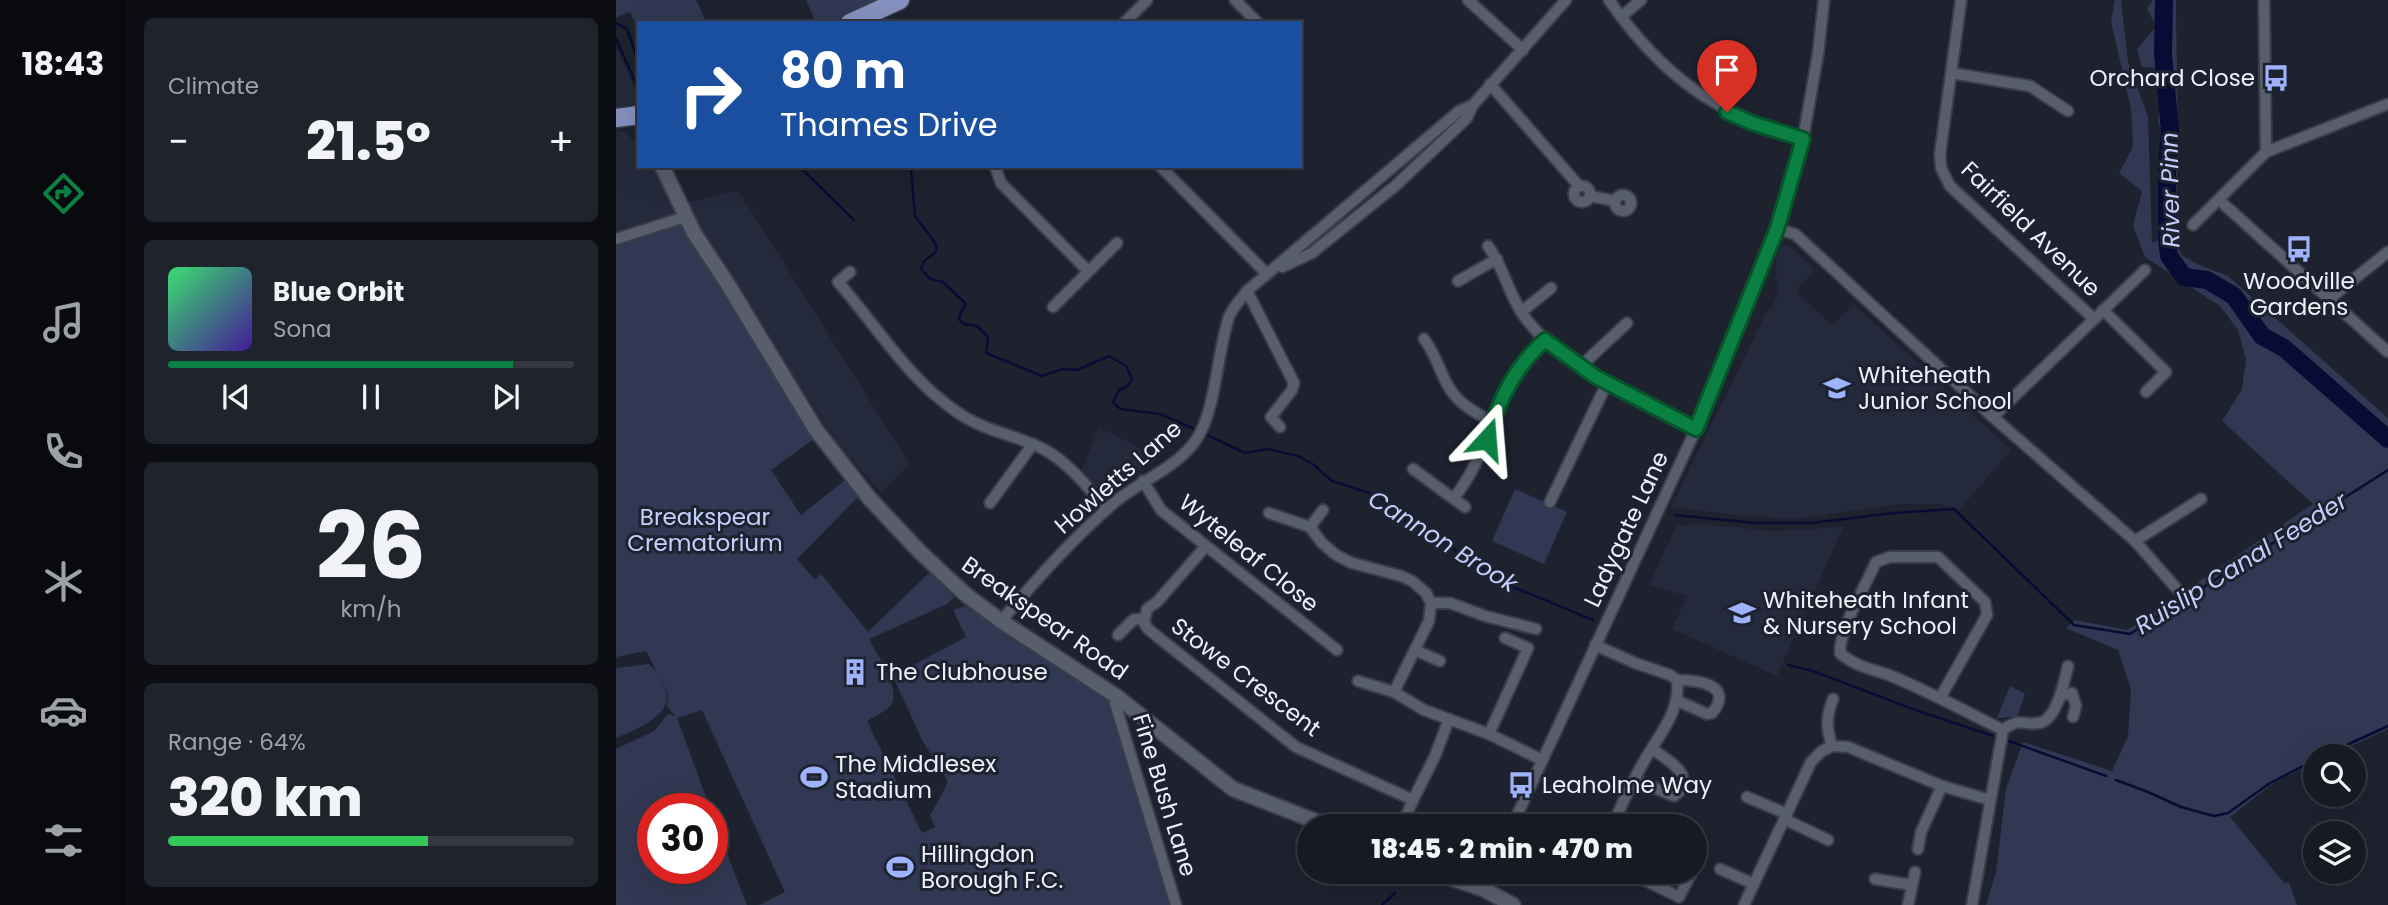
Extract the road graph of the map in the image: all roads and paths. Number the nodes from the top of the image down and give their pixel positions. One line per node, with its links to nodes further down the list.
1 (900, 0): 12 (main road)
2 (1147, 0): 13 (street)
3 (1235, 0): 14 (street)
4 (1468, 0): 15 (street)
5 (1566, 0): 15 (street, Howletts Lane)
6 (1609, 0): 11 (street)
7 (1641, 0): 11 (street)
8 (1824, 0): 23 (street, Ladygate Lane)
9 (1961, 0): 16 (street, Fairfield Avenue)
10 (2264, 0): 24 (street)
11 (1621, 17): 23 (street)
12 (854, 21)
13 (1126, 21)
14 (1256, 21)
15 (1523, 50): 17 (street, Howletts Lane)
16 (1951, 73): 20 (street); 51 (street, Fairfield Avenue)
17 (1490, 84): 19 (street, Howletts Lane); 31 (street)
18 (2388, 103): 24 (street)
19 (1473, 105): 25 (street, Howletts Lane); 29 (street, Howletts Lane)
20 (2068, 111)
21 (637, 115): 22 (main road)
22 (616, 118)
23 (1803, 139): 34 (street, Ladygate Lane)
24 (2266, 152): 30 (street)
25 (1396, 166): 29 (street); 43 (street, Howletts Lane)
26 (663, 168): 32 (street, Breakspear Road)
27 (995, 168): 40 (street)
28 (1162, 168): 43 (street)
29 (1406, 176): 43 (street, Howletts Lane)
30 (2219, 200): 33 (street); 47 (street)
31 (1615, 201)
32 (685, 217): 35 (street); 80 (street, Breakspear Road)
33 (2193, 225)
34 (1777, 229): 59 (street); 62 (street, Ladygate Lane)
35 (616, 239)
36 (1117, 243): 40 (street)
37 (1488, 246): 39 (street)
38 (2388, 252): 47 (street)
39 (1497, 258): 44 (street); 50 (street)
40 (1088, 271): 48 (street)
41 (2144, 271): 49 (street)
42 (850, 272): 63 (street)
43 (1267, 274): 46 (street, Howletts Lane)
44 (1458, 281)
45 (1551, 288): 50 (street)
46 (1247, 291): 61 (street); 65 (street, Howletts Lane)
47 (2329, 299): 55 (street)
48 (1053, 307)
49 (2103, 310): 51 (street); 58 (street)
50 (1521, 312): 54 (street)
51 (2094, 319): 59 (street)
52 (1627, 323): 56 (street)
53 (1424, 339): 60 (street)
54 (1545, 340): 56 (street); 60 (street)
55 (2388, 352)
56 (1581, 366): 57 (street)
57 (1607, 383): 62 (street); 68 (street)
58 (2147, 392)
59 (1993, 417): 75 (street)
60 (1492, 422): 66 (street)
61 (1280, 427)
62 (1696, 429): 84 (street, Ladygate Lane)
63 (1033, 444): 69 (street); 71 (street)
64 (1413, 469): 66 (street)
65 (1143, 481): 71 (street, Howletts Lane); 76 (street, Wyteleaf Close)
66 (1454, 498): 70 (street)
67 (2201, 499): 75 (street)
68 (1550, 502)
69 (990, 503)
70 (1465, 507)
71 (1107, 509): 80 (street, Howletts Lane)
72 (1323, 510): 74 (street)
73 (1269, 513): 74 (street)
74 (1310, 527): 78 (street)
75 (2135, 541): 77 (street)
76 (1206, 546): 79 (street, Stowe Crescent); 85 (street, Wyteleaf Close)
77 (2178, 589)
78 (1431, 603): 81 (street); 86 (street)
79 (1144, 618): 82 (street); 107 (street, Stowe Crescent)
80 (1001, 621): 92 (street, Breakspear Road)
81 (1536, 629)
82 (1118, 635)
83 (1505, 638): 100 (street)
84 (1595, 645): 89 (street); 103 (street, Ladygate Lane)
85 (1337, 650)
86 (1415, 650): 87 (street); 91 (street)
87 (1440, 661)
88 (2068, 666): 93 (street)
89 (1677, 680): 96 (street); 96 (street)
90 (1358, 681): 91 (street)
91 (1394, 692): 98 (street)
92 (1116, 696): 109 (street, Breakspear Road); 126 (street, Fine Bush Lane)
93 (2060, 696): 97 (street); 99 (street)
94 (1940, 698): 94 (street); 99 (street)
95 (1833, 699): 101 (street)
96 (1678, 701): 102 (street)
97 (2073, 718)
98 (1449, 719): 100 (street); 107 (street)
99 (2003, 730): 108 (street)
100 (1489, 734): 103 (street)
101 (1832, 746): 105 (street); 113 (street)
102 (1653, 749): 104 (street); 112 (street)
103 (1542, 760): 111 (street, Ladygate Lane)
104 (1643, 783)
105 (1942, 786): 108 (street); 115 (street)
106 (1747, 797): 113 (street)
107 (1413, 800): 110 (street)
108 (1990, 800): 130 (street)
109 (1297, 814)
110 (1407, 814)
111 (1517, 814)
112 (1617, 814)
113 (1786, 817): 114 (street); 123 (street)
114 (1828, 840)
115 (1918, 849)
116 (1720, 869): 123 (street)
117 (1915, 872): 124 (street)
118 (1875, 879): 124 (street)
119 (1466, 884): 125 (street)
120 (1486, 884): 125 (street)
121 (1652, 884): 122 (street)
122 (1686, 884)
123 (1754, 884): 128 (street)
124 (1912, 885): 129 (street)
125 (1483, 890): 127 (street)
126 (1176, 905)
127 (1513, 905)
128 (1744, 905)
129 (1908, 905)
130 (1972, 905)

